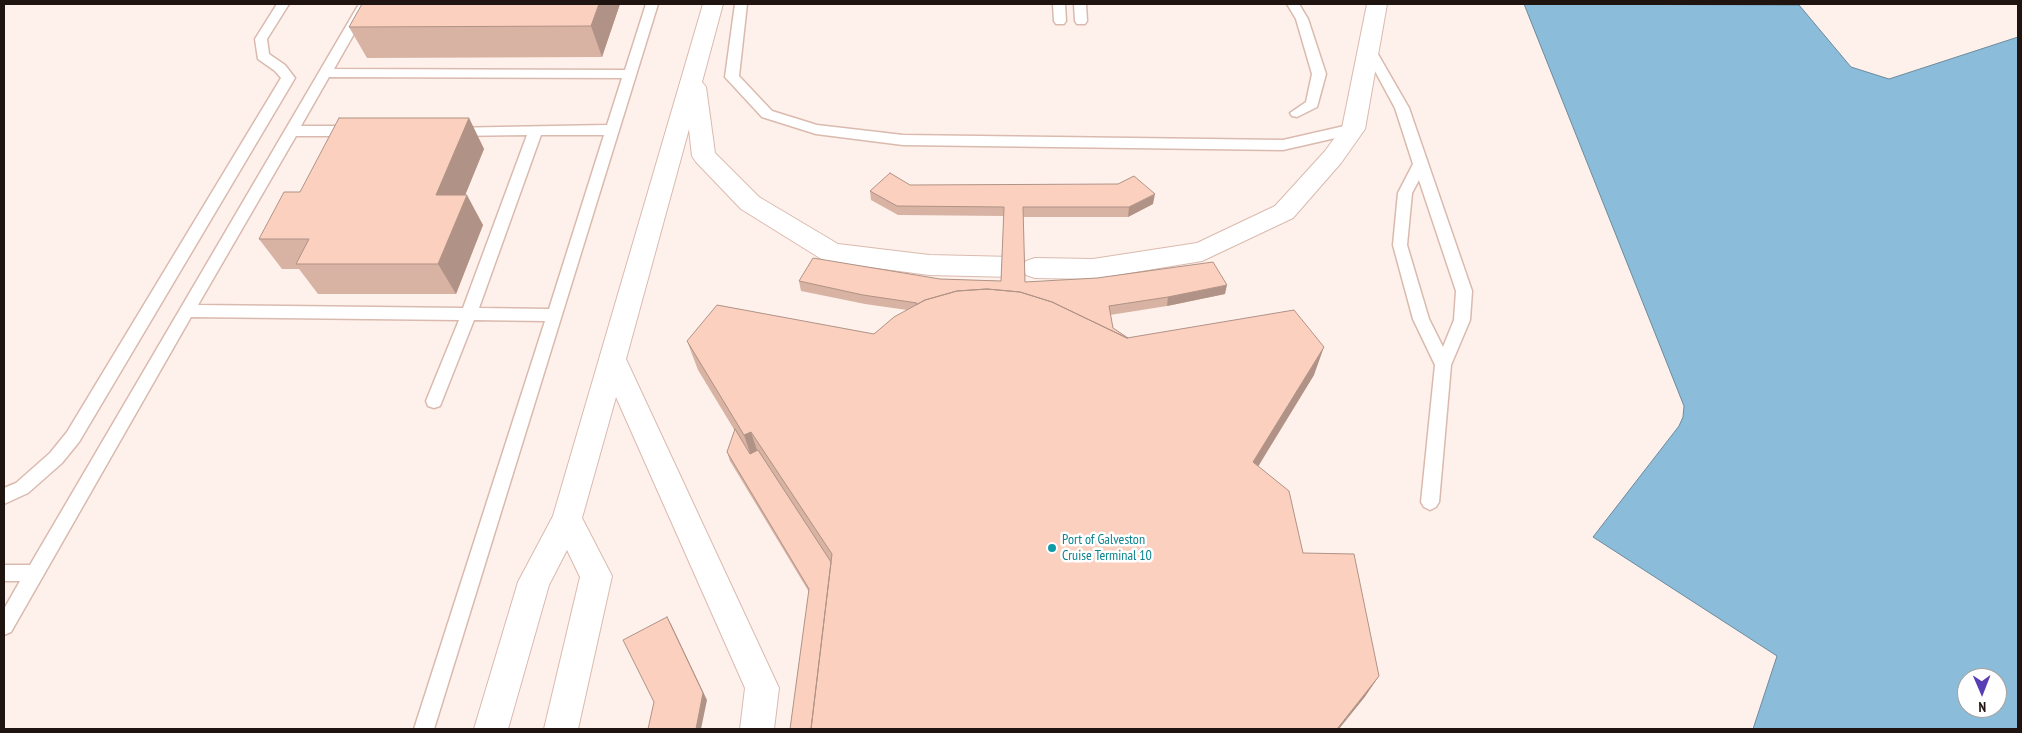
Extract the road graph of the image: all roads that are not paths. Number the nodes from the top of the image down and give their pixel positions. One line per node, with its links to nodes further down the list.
1 (283, 4): 30 (lane)
2 (365, 4): 13 (lane)
3 (652, 4): 14 (lane)
4 (713, 4): 15 (street)
5 (741, 4): 17 (lane)
6 (1059, 4): 10 (lane)
7 (1080, 4): 11 (lane)
8 (1293, 4): 16 (lane)
9 (1377, 4): 12 (street)
10 (1060, 21)
11 (1081, 22)
12 (1369, 49): 17 (street); 23 (lane)
13 (325, 73): 14 (lane); 20 (lane)
14 (630, 74): 19 (lane)
15 (693, 75): 17 (street); 27 (street)
16 (1297, 113)
17 (1353, 129)
18 (536, 130): 19 (lane); 22 (lane); 25 (lane)
19 (613, 130): 26 (lane)
20 (291, 131): 21 (lane); 24 (lane)
21 (370, 131)
22 (438, 131)
23 (1420, 164): 28 (lane); 28 (lane)
24 (187, 311): 25 (lane); 34 (lane)
25 (469, 314): 26 (lane); 29 (lane)
26 (555, 315): 36 (lane)
27 (613, 361): 32 (street); 39 (street)
28 (1443, 365): 31 (lane)
29 (434, 401)
30 (4, 496)
31 (1430, 502)
32 (566, 520): 37 (street); 38 (street)
33 (4, 573): 34 (lane)
34 (35, 573): 35 (lane)
35 (4, 626)
36 (424, 729)
37 (491, 729)
38 (561, 729)
39 (757, 729)

